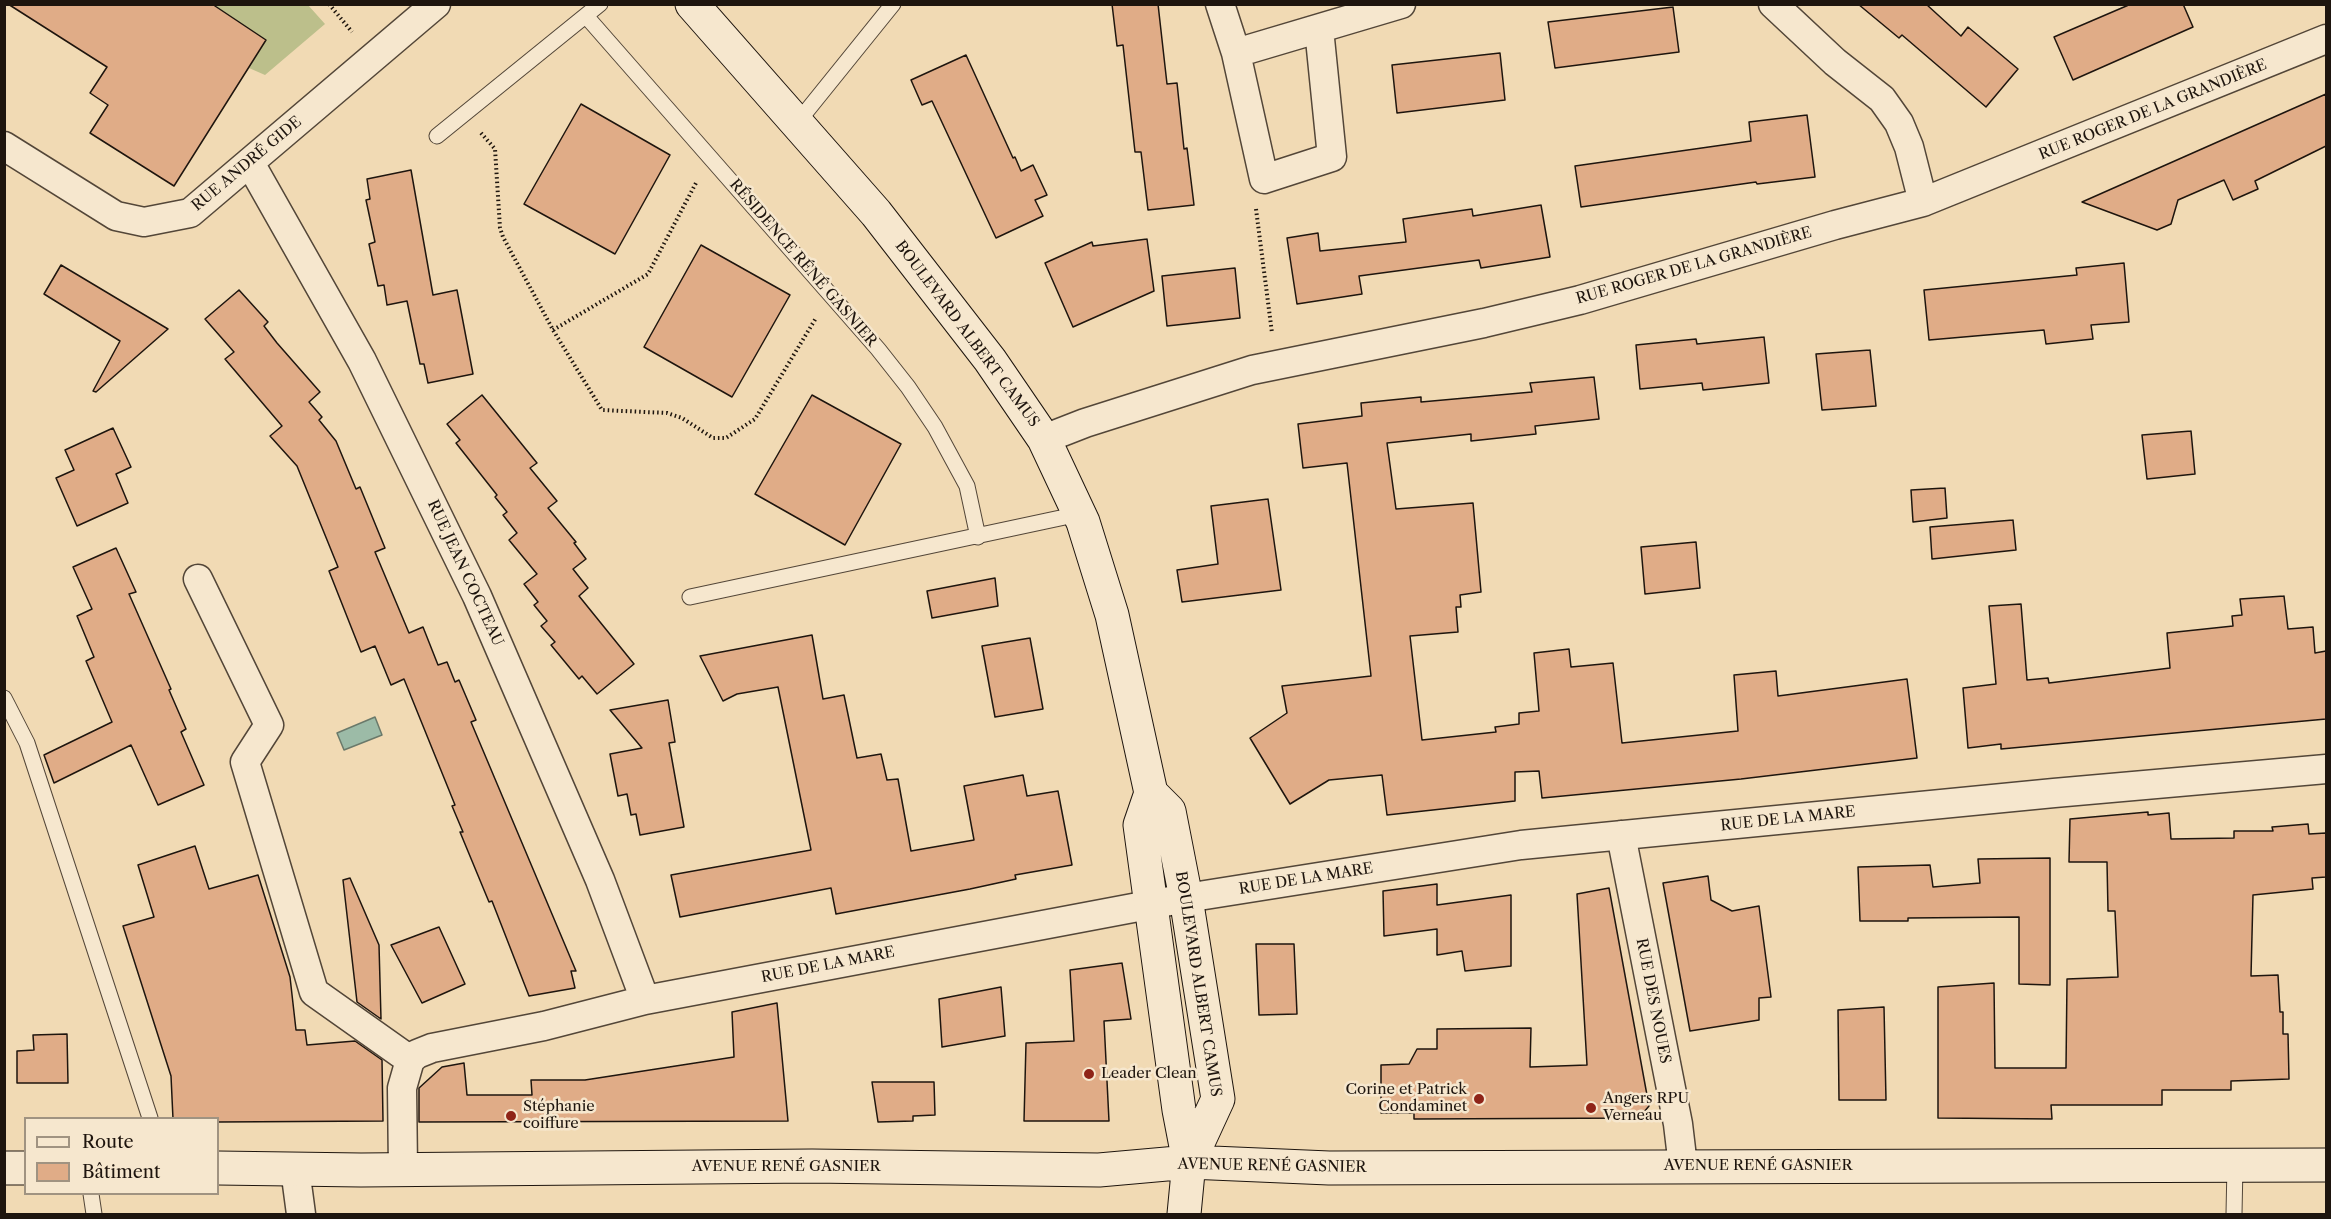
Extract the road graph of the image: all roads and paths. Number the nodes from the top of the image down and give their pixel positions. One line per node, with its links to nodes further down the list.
1 (436, 4): 16 (street, RUE ANDRÉ GIDE)
2 (600, 4): 8 (lane)
3 (692, 4): 13 (main road, BOULEVARD ALBERT CAMUS)
4 (893, 4): 13 (lane)
5 (1220, 4): 11 (street)
6 (1401, 4): 9 (street)
7 (1773, 4): 18 (street)
8 (586, 16): 12 (lane); 25 (lane, RÉSIDENCE RÉNÉ GASNIER)
9 (1320, 29): 11 (street); 11 (street)
10 (2326, 39): 18 (street, RUE ROGER DE LA GRANDIÈRE)
11 (1236, 53)
12 (465, 114): 14 (lane); 21 (path)
13 (797, 123): 23 (main road, BOULEVARD ALBERT CAMUS)
14 (437, 136)
15 (4, 146): 16 (street, RUE ANDRÉ GIDE)
16 (250, 163): 34 (street, RUE JEAN COCTEAU)
17 (701, 174): 21 (path)
18 (1923, 202): 23 (street, RUE ROGER DE LA GRANDIÈRE)
19 (1256, 205): 22 (path)
20 (820, 310): 21 (path)
21 (553, 330)
22 (1273, 342)
23 (1044, 439): 24 (main road, BOULEVARD ALBERT CAMUS)
24 (1079, 514): 25 (lane); 30 (main road, BOULEVARD ALBERT CAMUS)
25 (978, 537): 27 (lane)
26 (198, 579): 35 (street)
27 (690, 597)
28 (4, 698): 36 (lane)
29 (2326, 769): 31 (street, RUE DE LA MARE)
30 (1151, 793): 32 (main road, BOULEVARD ALBERT CAMUS); 33 (main road)
31 (1621, 835): 32 (street, RUE DE LA MARE); 40 (street, RUE DES NOUES)
32 (1186, 898): 33 (street, RUE DE LA MARE); 37 (main road, BOULEVARD ALBERT CAMUS)
33 (1153, 905): 34 (street, RUE DE LA MARE); 37 (main road)
34 (645, 1000): 35 (street, RUE DE LA MARE)
35 (410, 1060): 45 (street)
36 (149, 1117)
37 (1189, 1162): 40 (main road, AVENUE RENÉ GASNIER); 45 (main road, AVENUE RENÉ GASNIER); 49 (main road)
38 (2235, 1165): 39 (main road, AVENUE RENÉ GASNIER); 40 (main road, AVENUE RENÉ GASNIER); 50 (lane)
39 (2326, 1165)
40 (1683, 1166)
41 (4, 1168): 42 (main road)
42 (24, 1168)
43 (219, 1168): 44 (main road, AVENUE RENÉ GASNIER)
44 (295, 1169): 45 (main road, AVENUE RENÉ GASNIER); 48 (street)
45 (403, 1169)
46 (91, 1195): 47 (lane)
47 (94, 1215)
48 (301, 1215)
49 (1184, 1215)
50 (2234, 1215)

